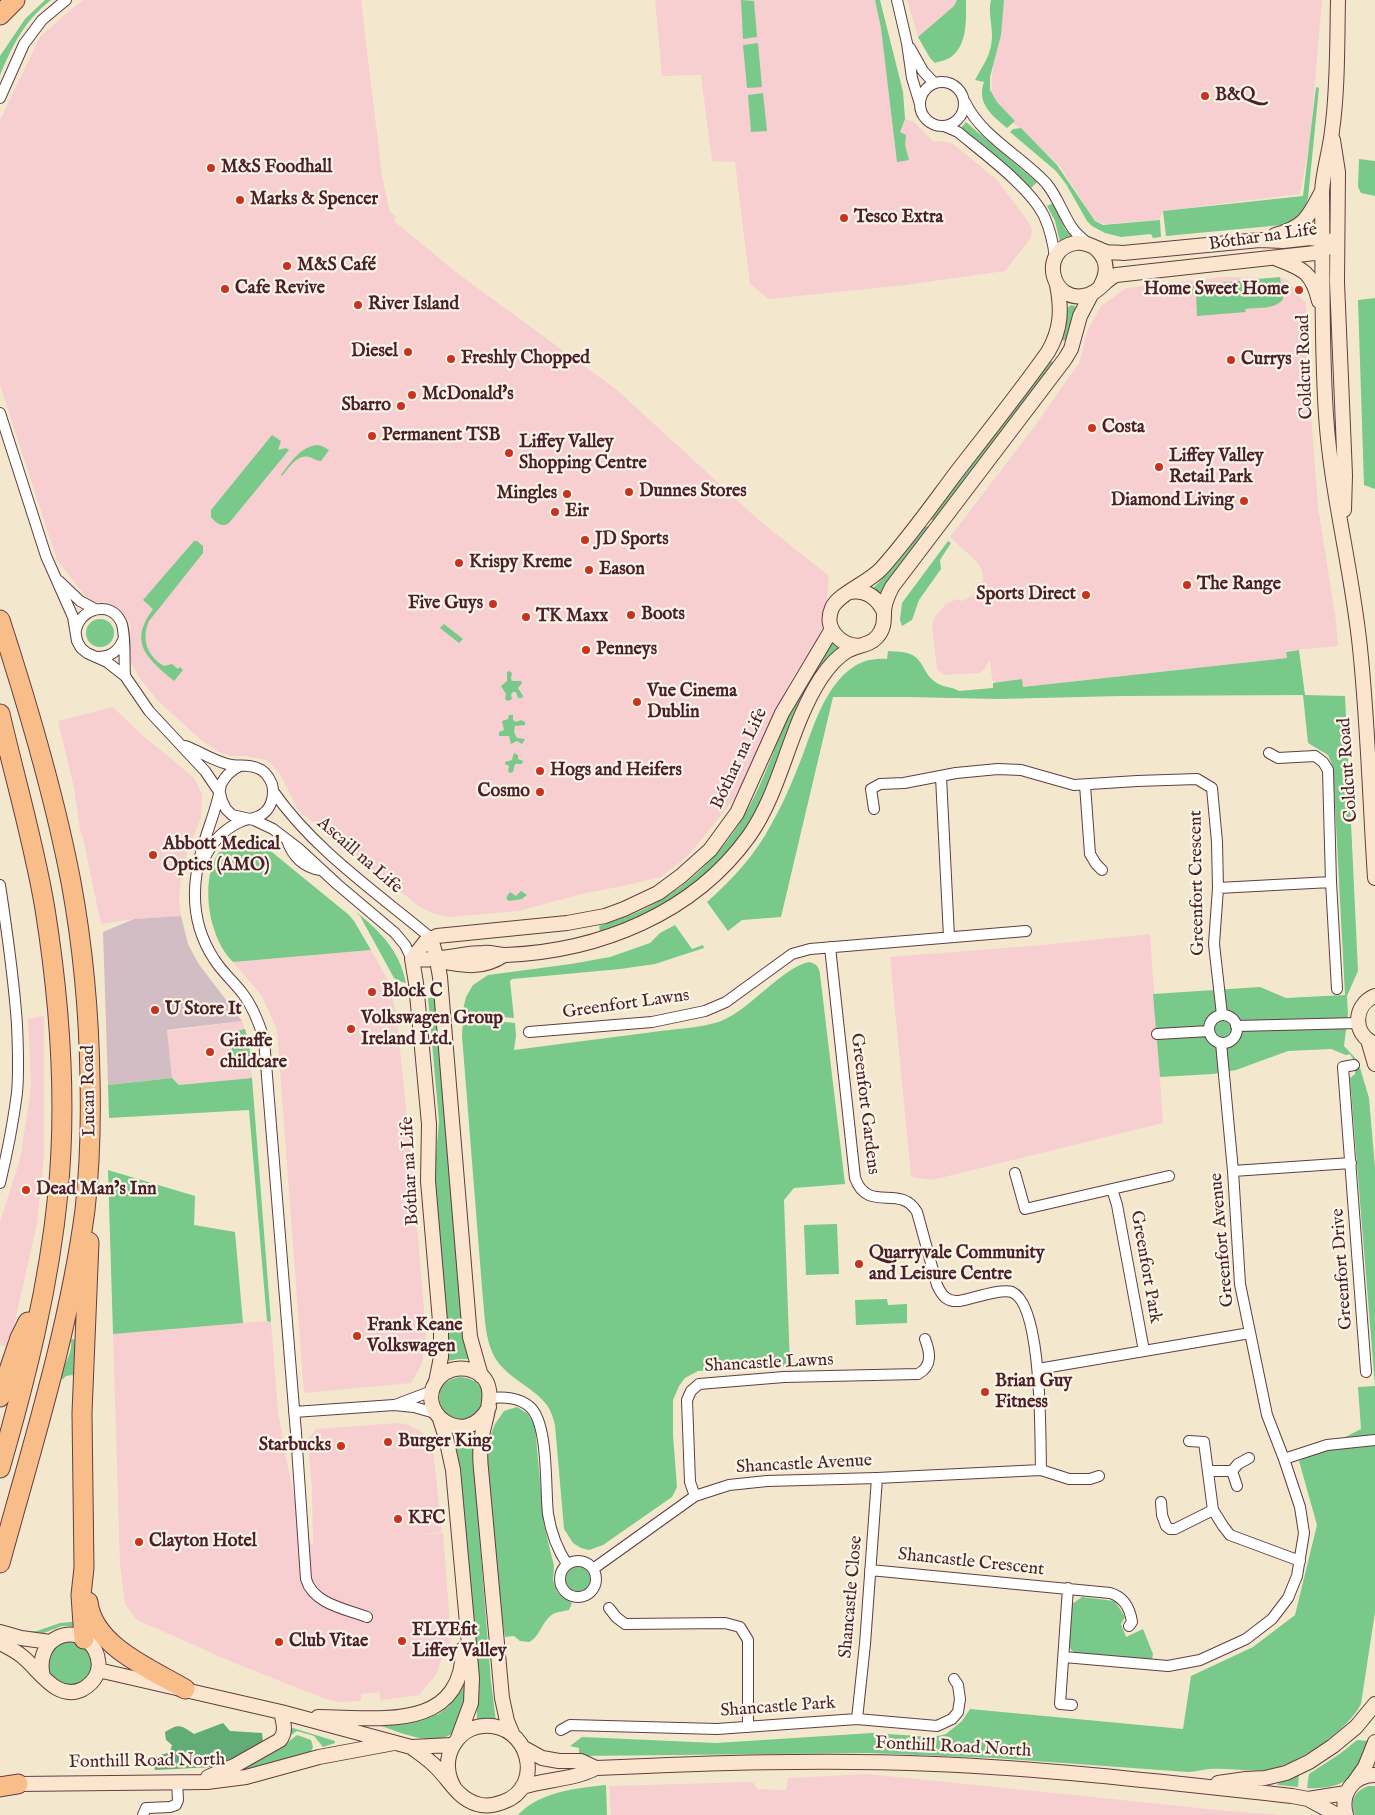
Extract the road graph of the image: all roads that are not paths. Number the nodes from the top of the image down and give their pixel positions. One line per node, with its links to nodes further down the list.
1 (14, 0): 5 (highway); 6 (highway)
2 (66, 0): 9 (street)
3 (897, 0): 7 (street)
4 (1338, 0): 13 (street, Coldcut Road)
5 (0, 10)
6 (0, 15)
7 (907, 43): 8 (street); 11 (street)
8 (934, 83): 10 (street); 11 (street)
9 (0, 98)
10 (965, 102): 12 (street); 17 (street)
11 (920, 105): 12 (street)
12 (944, 126): 19 (street)
13 (1332, 132): 14 (street, Coldcut Road); 16 (street, Coldcut Road)
14 (1322, 192): 15 (street); 18 (street, Coldcut Road)
15 (1260, 240): 17 (street, Bóthar na Life); 18 (street, Bóthar na Life)
16 (1337, 242): 18 (street, Bóthar na Life); 25 (street, Coldcut Road)
17 (1090, 245): 19 (street, Bóthar na Life); 22 (street)
18 (1322, 245): 20 (street, Bóthar na Life); 23 (street, Coldcut Road)
19 (1055, 257): 21 (street, Bóthar na Life)
20 (1274, 258): 22 (street, Bóthar na Life); 23 (street)
21 (1057, 286): 22 (street, Bóthar na Life); 27 (street, Bóthar na Life)
22 (1097, 289): 29 (street)
23 (1322, 316): 25 (street, Coldcut Road)
24 (0, 412): 26 (street)
25 (1344, 540): 49 (street, Coldcut Road)
26 (54, 577): 28 (street); 32 (street)
27 (849, 592): 29 (street); 31 (street, Bóthar na Life)
28 (94, 609): 32 (street); 33 (street)
29 (884, 612): 34 (street)
30 (0, 620): 71 (highway, Lucan Road)
31 (832, 629): 34 (street); 55 (street, Bóthar na Life)
32 (75, 633): 35 (street)
33 (123, 639): 35 (street); 36 (street)
34 (861, 646): 58 (street)
35 (96, 657): 36 (street)
36 (125, 676): 38 (street)
37 (0, 714): 78 (highway, Lucan Road)
38 (182, 744): 40 (street); 44 (street)
39 (1268, 753): 50 (street)
40 (240, 766): 43 (street); 44 (street)
41 (941, 777): 42 (street, Greenfort Crescent); 45 (street, Greenfort Crescent); 54 (street)
42 (1086, 785): 48 (street); 52 (street, Greenfort Crescent)
43 (273, 791): 46 (street); 55 (street, Ascaill na Life)
44 (220, 793): 46 (street); 47 (street)
45 (874, 809)
46 (249, 819): 47 (street); 57 (street, Ascaill na Life)
47 (198, 869): 89 (street)
48 (1102, 870)
49 (1375, 878)
50 (1331, 882): 52 (street); 59 (street)
51 (0, 885): 76 (street)
52 (1218, 888): 61 (street, Greenfort Crescent)
53 (1026, 932): 54 (street, Greenfort Lawns)
54 (949, 937): 56 (street, Greenfort Lawns)
55 (431, 938): 57 (street); 58 (street)
56 (830, 947): 65 (street, Greenfort Lawns); 82 (street, Greenfort Gardens)
57 (412, 959): 58 (street); 85 (street, Bóthar na Life)
58 (437, 960): 84 (street)
59 (1337, 989)
60 (1375, 996): 62 (street)
61 (1222, 1015): 63 (street); 64 (street)
62 (1358, 1023): 63 (street); 67 (street)
63 (1236, 1026): 68 (street)
64 (1209, 1031): 66 (street); 68 (street)
65 (529, 1032)
66 (1157, 1034)
67 (1371, 1042): 69 (street)
68 (1221, 1043): 73 (street, Greenfort Avenue)
69 (1375, 1064)
70 (1354, 1066): 72 (street, Greenfort Drive)
71 (90, 1094): 106 (highway, Lucan Road); 108 (highway)
72 (1351, 1163): 73 (street); 83 (street, Greenfort Drive)
73 (1233, 1171): 79 (street, Greenfort Avenue)
74 (1015, 1173): 77 (street, Greenfort Park)
75 (1169, 1176): 77 (street, Greenfort Park)
76 (0, 1183)
77 (1112, 1189): 81 (street, Greenfort Park)
78 (44, 1287): 86 (highway); 95 (highway, Lucan Road)
79 (1250, 1333): 81 (street); 94 (street, Greenfort Avenue)
80 (925, 1339): 102 (street, Shancastle Lawns)
81 (1144, 1351): 82 (street)
82 (1038, 1369): 96 (street)
83 (1366, 1372)
84 (481, 1376): 85 (street); 87 (street)
85 (434, 1386): 88 (street); 90 (street, Bóthar na Life)
86 (0, 1397)
87 (490, 1402): 90 (street); 107 (street); 132 (street)
88 (394, 1405): 89 (street); 90 (street)
89 (294, 1412): 114 (street)
90 (438, 1416): 112 (street, Bóthar na Life)
91 (1375, 1440): 94 (street)
92 (1189, 1441): 97 (street)
93 (1249, 1458): 98 (street)
94 (1284, 1459): 105 (street, Greenfort Avenue)
95 (0, 1468)
96 (1041, 1470): 99 (street, Shancastle Avenue); 100 (street, Shancastle Avenue)
97 (1208, 1471): 98 (street); 104 (street)
98 (1232, 1471): 101 (street)
99 (1099, 1476)
100 (877, 1478): 102 (street, Shancastle Avenue); 110 (street, Shancastle Close)
101 (1237, 1486)
102 (695, 1496): 109 (street, Shancastle Avenue)
103 (1161, 1502): 104 (street)
104 (1213, 1510): 105 (street)
105 (1300, 1562): 120 (street, Greenfort Avenue)
106 (0, 1563)
107 (567, 1564): 109 (street); 109 (street)
108 (84, 1568): 117 (highway); 124 (highway)
109 (593, 1569)
110 (870, 1570): 111 (street, Shancastle Crescent); 129 (street, Shancastle Close)
111 (1068, 1588): 115 (street, Shancastle Crescent); 120 (street, Shancastle Crescent)
112 (464, 1605): 128 (street); 133 (street, Bóthar na Life)
113 (609, 1608): 130 (street)
114 (367, 1617)
115 (1129, 1626)
116 (0, 1632): 118 (street)
117 (84, 1639): 118 (street); 121 (street)
118 (50, 1642): 122 (street)
119 (0, 1643): 122 (street)
120 (1064, 1657): 126 (street, Shancastle Crescent)
121 (98, 1670): 122 (street); 124 (street, Fonthill Road North)
122 (43, 1677)
123 (954, 1679): 129 (street, Shancastle Park)
124 (185, 1689): 127 (street, Fonthill Road North)
125 (1375, 1704): 143 (street)
126 (1072, 1705)
127 (281, 1712): 128 (street, Fonthill Road North); 141 (street)
128 (300, 1717): 135 (street, Fonthill Road North)
129 (857, 1719): 130 (street, Shancastle Park)
130 (748, 1727): 131 (street, Shancastle Park)
131 (561, 1730)
132 (512, 1733): 133 (street, Fonthill Road North); 137 (street, Fonthill Road North)
133 (456, 1742): 136 (street, Fonthill Road North); 145 (street)
134 (1375, 1742): 144 (street)
135 (394, 1743): 136 (street, Fonthill Road North); 141 (street, Fonthill Road North)
136 (411, 1747): 145 (street, Fonthill Road North)
137 (524, 1748): 138 (street, Fonthill Road North); 146 (street, Fonthill Road North)
138 (596, 1768): 143 (street, Fonthill Road North); 146 (street, Fonthill Road North)
139 (1375, 1775): 144 (street, Fonthill Road North)
140 (177, 1783): 141 (street, Fonthill Road North); 142 (street, Fonthill Road North); 149 (street)
141 (193, 1783)
142 (9, 1786)
143 (1200, 1786): 147 (street, Fonthill Road North)
144 (1350, 1787): 147 (street, Fonthill Road North); 153 (street)
145 (455, 1789): 148 (street, Fonthill Road North)
146 (519, 1791): 148 (street, Fonthill Road North); 151 (street)
147 (1308, 1799): 152 (street, Fonthill Road North)
148 (471, 1802): 150 (street)
149 (143, 1815)
150 (478, 1815)
151 (502, 1815)
152 (1337, 1815)
153 (1346, 1815)

